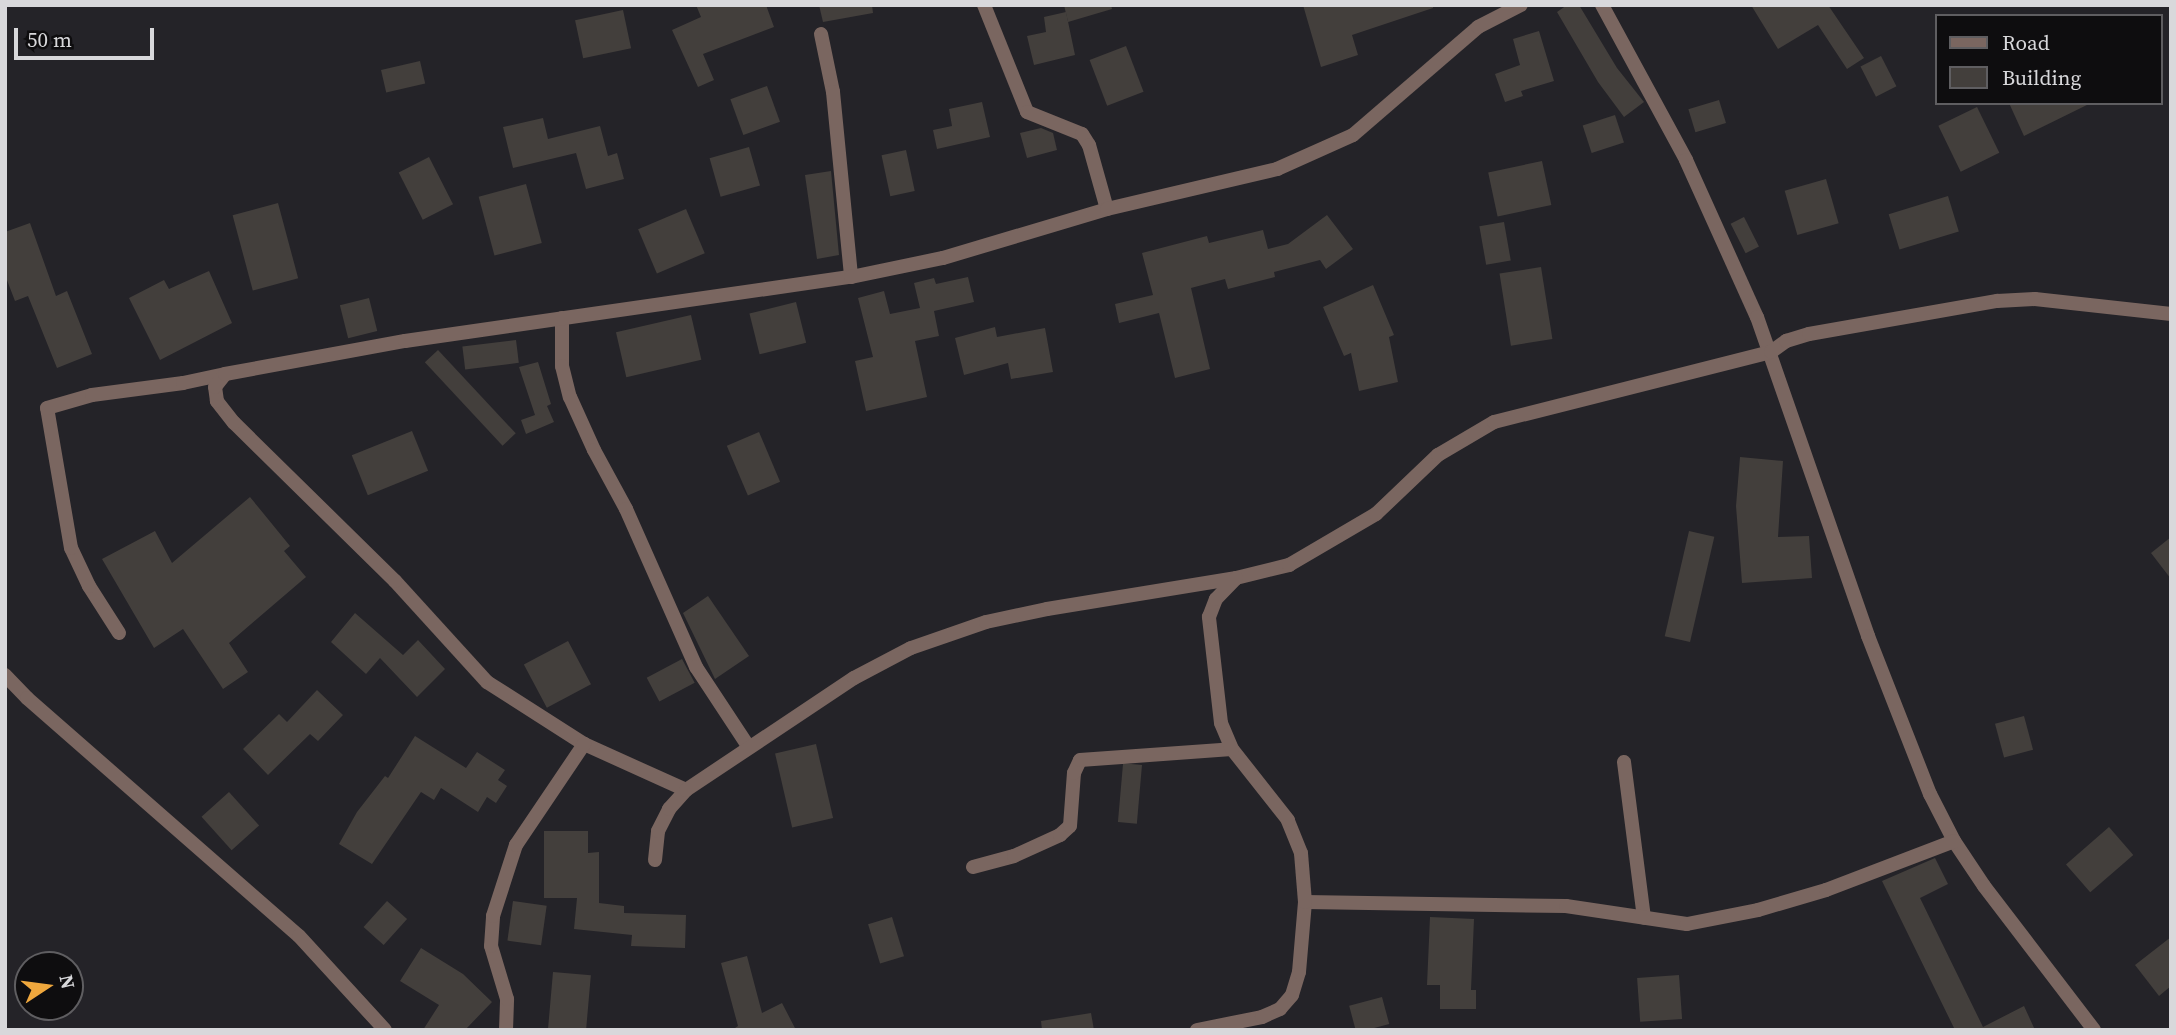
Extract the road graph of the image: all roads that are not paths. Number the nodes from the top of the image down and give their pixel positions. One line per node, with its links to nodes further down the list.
1 (984, 5): 5 (street)
2 (1521, 5): 5 (street)
3 (1602, 5): 9 (street)
4 (821, 34): 6 (street)
5 (1107, 209): 6 (street)
6 (850, 277): 8 (street)
7 (2171, 314): 9 (street)
8 (562, 318): 10 (street); 15 (street)
9 (1771, 352): 11 (street); 19 (street)
10 (225, 374): 12 (street); 14 (street)
11 (1236, 578): 15 (street); 16 (street)
12 (119, 633)
13 (5, 675): 24 (street)
14 (584, 744): 18 (street); 25 (street)
15 (748, 746): 18 (street)
16 (1232, 749): 21 (street); 22 (street)
17 (1624, 762): 23 (street)
18 (686, 790): 20 (street)
19 (1954, 841): 23 (street); 27 (street)
20 (655, 860)
21 (972, 867)
22 (1305, 902): 23 (street); 26 (street)
23 (1644, 918)
24 (385, 1030)
25 (506, 1030)
26 (1197, 1030)
27 (2094, 1030)

